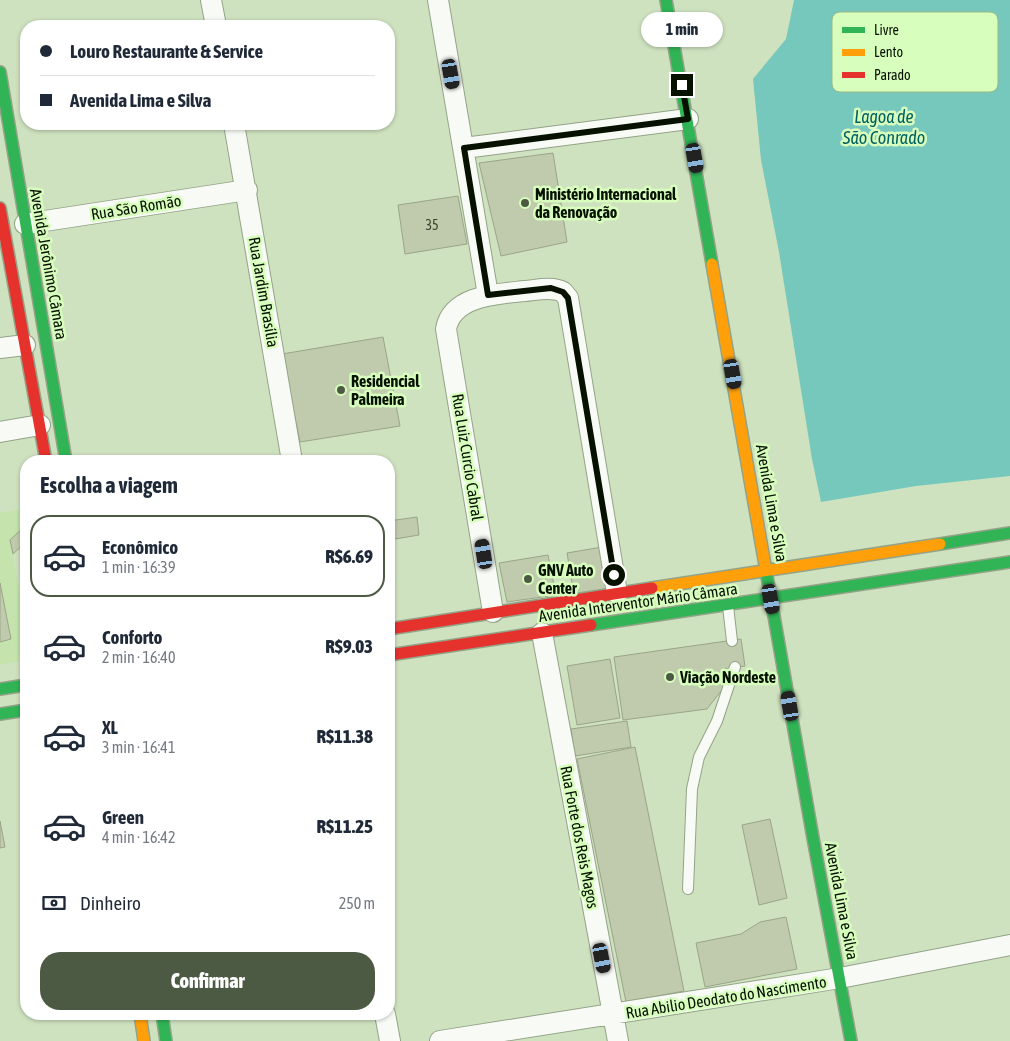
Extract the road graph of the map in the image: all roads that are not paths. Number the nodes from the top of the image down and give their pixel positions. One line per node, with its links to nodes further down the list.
1 (211, 0): 4 (street)
2 (438, 0): 8 (street)
3 (666, 0): 6 (main road, Avenida Lima e Silva)
4 (215, 20)
5 (0, 72): 11 (main road, Avenida Jerônimo Câmara)
6 (688, 119): 8 (street); 23 (main road, Avenida Lima e Silva)
7 (235, 130): 9 (street, Rua Jardim Brasília)
8 (464, 148): 13 (street)
9 (246, 190): 11 (street, Rua São Romão); 20 (street, Rua Jardim Brasília)
10 (0, 208): 12 (main road)
11 (25, 224): 19 (main road, Avenida Jerônimo Câmara)
12 (7, 276): 14 (main road)
13 (488, 295): 24 (street); 27 (street, Rua Luiz Curcio Cabral)
14 (25, 345): 15 (street); 16 (main road)
15 (0, 348)
16 (40, 425): 17 (street); 18 (main road)
17 (0, 432)
18 (45, 455)
19 (65, 455)
20 (291, 455)
21 (1010, 533): 23 (main road, Avenida Interventor Mário Câmara)
22 (1010, 562): 25 (main road, Avenida Interventor Mário Câmara)
23 (767, 570): 24 (main road, Avenida Interventor Mário Câmara); 25 (main road, Avenida Lima e Silva)
24 (617, 593): 27 (main road, Avenida Interventor Mário Câmara)
25 (771, 599): 26 (main road, Avenida Interventor Mário Câmara); 39 (main road, Avenida Lima e Silva)
26 (728, 605): 29 (main road, Avenida Interventor Mário Câmara); 30 (lane)
27 (493, 612): 28 (main road, Avenida Interventor Mário Câmara)
28 (395, 627)
29 (542, 633): 31 (main road, Avenida Interventor Mário Câmara); 40 (street, Rua Forte dos Reis Magos)
30 (732, 641)
31 (395, 654)
32 (735, 667): 37 (lane)
33 (20, 686): 34 (main road)
34 (0, 689)
35 (20, 711): 36 (main road)
36 (0, 714)
37 (688, 889)
38 (1010, 945): 39 (street, Rua Abilio Deodato do Nascimento)
39 (840, 978): 40 (street, Rua Abilio Deodato do Nascimento); 49 (main road, Avenida Lima e Silva)
40 (613, 1015): 47 (street, Rua Abilio Deodato do Nascimento); 48 (street, Rua Forte dos Reis Magos)
41 (141, 1020): 44 (main road)
42 (163, 1020): 45 (main road)
43 (386, 1020): 46 (street)
44 (144, 1041)
45 (166, 1041)
46 (390, 1041)
47 (440, 1041)
48 (618, 1041)
49 (851, 1041)

